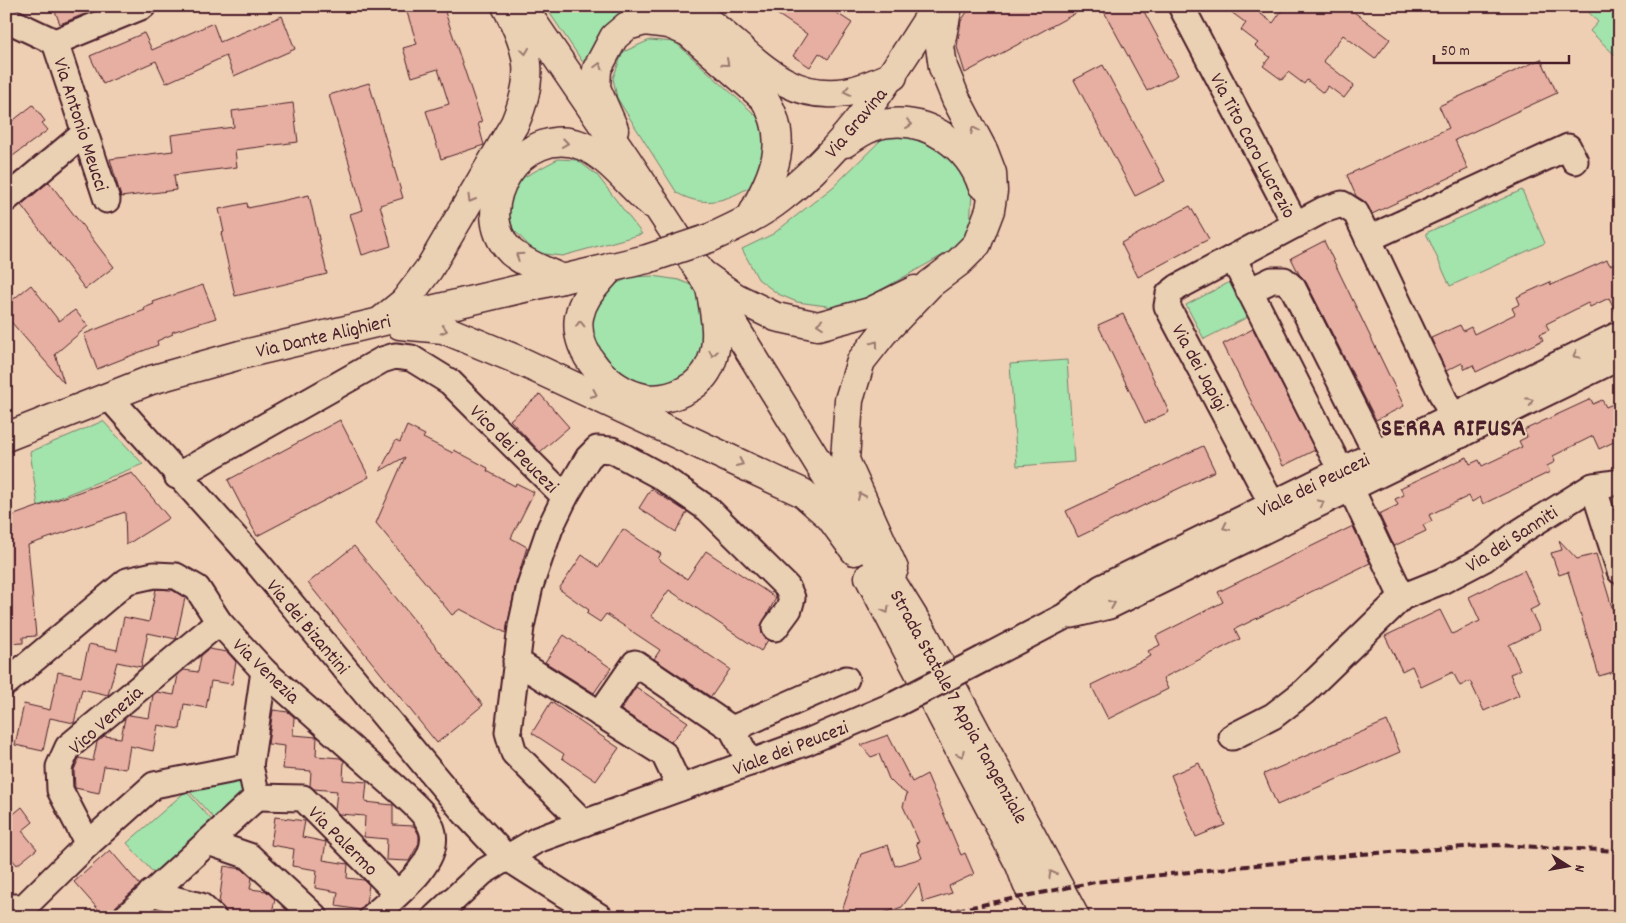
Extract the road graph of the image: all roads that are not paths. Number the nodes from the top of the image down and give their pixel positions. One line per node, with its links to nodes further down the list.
1 (143, 6): 9 (street)
2 (506, 6): 29 (main road, one-way to 29)
3 (522, 6): 13 (main road)
4 (683, 6): 10 (main road, one-way to 4)
5 (936, 6): 10 (main road, Via Gravina)
6 (948, 6): 18 (main road, one-way to 6)
7 (1181, 6): 20 (street, Via Tito Caro Lucrezio)
8 (6, 19): 9 (street, Via Antonio Meucci)
9 (55, 42): 11 (street, Via Antonio Meucci)
10 (893, 76): 12 (main road, Via Gravina)
11 (85, 133): 15 (street); 16 (street, Via Antonio Meucci)
12 (833, 151): 18 (main road, one-way to 18); 19 (main road, Via Gravina)
13 (627, 160): 17 (main road, Strada Statale 7 Appia Tangenziale); 19 (main road, one-way to 19)
14 (1575, 161): 22 (street)
15 (6, 198)
16 (107, 200)
17 (658, 209): 25 (main road, one-way to 17); 26 (main road, Strada Statale 7 Appia Tangenziale)
18 (990, 210): 27 (main road)
19 (751, 217): 21 (main road, Via Gravina)
20 (1296, 225): 22 (street, Via Tito Caro Lucrezio); 23 (street, Via dei Japigi)
21 (710, 238): 24 (main road, Via Dante Alighieri, bridge)
22 (1368, 238): 33 (street, Via Tito Caro Lucrezio)
23 (1233, 258): 28 (street); 43 (street, Via dei Japigi)
24 (611, 267): 25 (main road, Via Dante Alighieri); 26 (main road, one-way to 24)
25 (562, 279): 29 (main road, Via Dante Alighieri)
26 (705, 280): 27 (main road, one-way to 26); 42 (main road, Strada Statale 7 Appia Tangenziale)
27 (930, 284): 49 (main road, one-way to 27)
28 (1249, 291): 35 (street); 36 (street)
29 (379, 323): 32 (main road, Via Dante Alighieri); 44 (main road, one-way to 44)
30 (1620, 334): 33 (street, Viale dei Peucezi, one-way to 33)
31 (1620, 357): 33 (street, Viale dei Peucezi, one-way to 31)
32 (109, 397): 34 (main road, Via Dante Alighieri); 37 (street, Via dei Bizantini)
33 (1457, 425): 40 (street, Viale dei Peucezi); 43 (street, Viale dei Peucezi)
34 (6, 437)
35 (1369, 439)
36 (1334, 457)
37 (178, 476): 41 (street, Vico dei Peucezi); 64 (street, Via dei Bizantini)
38 (1620, 482): 39 (street, Via dei Sanniti)
39 (1593, 486): 45 (street); 46 (street, Via dei Sanniti)
40 (1350, 489): 43 (street, Viale dei Peucezi, one-way to 40); 46 (street)
41 (564, 497): 48 (street); 50 (street, Vico dei Peucezi)
42 (839, 499): 44 (main road, Strada Statale 7 Appia Tangenziale); 49 (main road, Strada Statale 7 Appia Tangenziale)
43 (1284, 506): 57 (street, Viale dei Peucezi, bridge)
44 (855, 551): 65 (main road, Strada Statale 7 Appia Tangenziale, one-way to 65)
45 (1620, 571)
46 (1402, 597): 56 (street, Via dei Sanniti)
47 (219, 622): 51 (street, Via Venezia); 53 (street, Via Venezia); 63 (street, Vico Venezia)
48 (775, 628)
49 (925, 636): 69 (main road, Strada Statale 7 Appia Tangenziale, one-way to 49)
50 (516, 661): 54 (street); 61 (street, Vico dei Peucezi)
51 (264, 671): 58 (street); 66 (street, Via Venezia)
52 (846, 679): 55 (street)
53 (6, 683)
54 (600, 714): 55 (street); 59 (street)
55 (732, 729): 57 (street)
56 (1232, 737)
57 (750, 763): 59 (street, Viale dei Peucezi)
58 (250, 766): 60 (street); 63 (street)
59 (680, 788): 61 (street, Viale dei Peucezi)
60 (257, 797): 62 (street); 66 (street, Via Palermo)
61 (584, 823): 64 (street, Viale dei Peucezi)
62 (208, 842): 67 (street); 72 (street)
63 (88, 844): 68 (street)
64 (506, 857): 74 (street, Viale dei Peucezi); 75 (street, Via dei Bizantini)
65 (1027, 884): 76 (main road); 77 (main road, Strada Statale 7 Appia Tangenziale)
66 (397, 892): 73 (street, Via Venezia)
67 (151, 894): 70 (street); 71 (street)
68 (24, 910)
69 (1075, 915)
70 (126, 917)
71 (213, 917)
72 (315, 917)
73 (372, 917)
74 (435, 917)
75 (600, 917)
76 (1038, 917)
77 (1046, 917)

